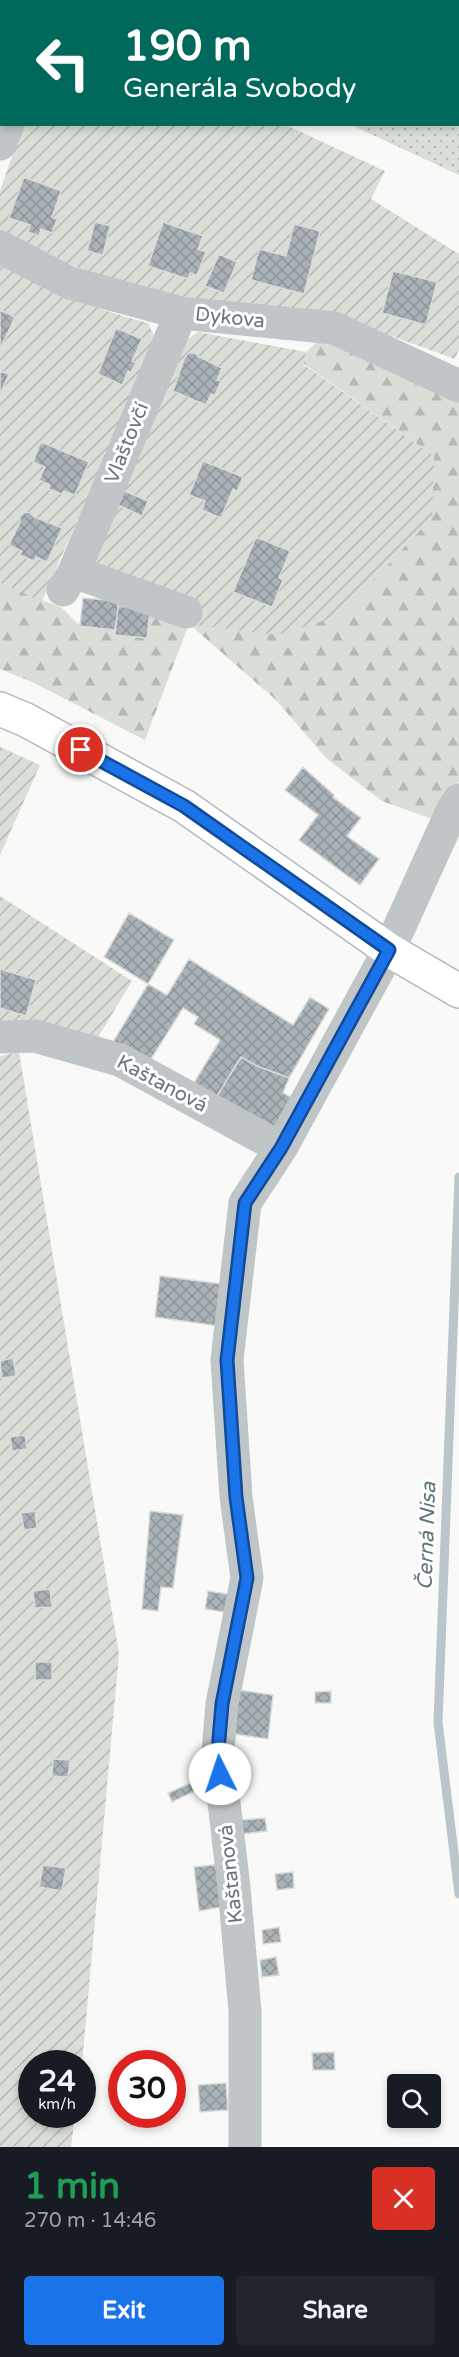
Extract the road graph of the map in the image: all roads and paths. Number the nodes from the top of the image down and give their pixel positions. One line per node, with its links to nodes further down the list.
1 (7, 126): 2 (street)
2 (0, 144)
3 (0, 247): 4 (street, Dykova)
4 (181, 313): 5 (street, Dykova); 6 (street, Vlaštovčí)
5 (459, 386)
6 (186, 612)
7 (0, 709): 9 (main road)
8 (459, 800): 9 (street, Kaštanová)
9 (389, 950): 10 (main road); 12 (street, Kaštanová)
10 (459, 991)
11 (0, 1037): 12 (street, Kaštanová)
12 (281, 1148): 13 (street, Kaštanová)
13 (245, 2147)

